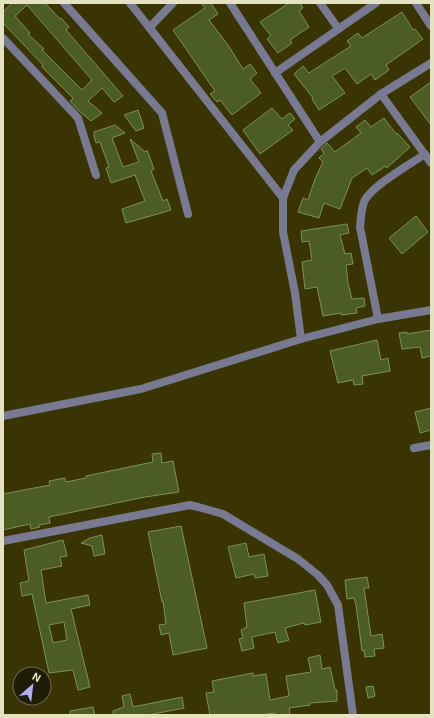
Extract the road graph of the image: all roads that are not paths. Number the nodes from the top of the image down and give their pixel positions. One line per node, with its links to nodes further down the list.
1 (64, 3): 20 (street)
2 (130, 3): 9 (street)
3 (173, 3): 9 (street)
4 (230, 3): 13 (street)
5 (320, 3): 10 (street)
6 (376, 3): 10 (street)
7 (416, 3): 8 (street)
8 (431, 26)
9 (150, 27): 19 (street)
10 (338, 28): 13 (street)
11 (3, 38): 18 (street)
12 (431, 63): 14 (street)
13 (275, 73): 15 (street)
14 (381, 94): 15 (street); 16 (street)
15 (320, 142): 19 (street)
16 (425, 154): 17 (street); 22 (street)
17 (431, 162)
18 (96, 175)
19 (283, 198): 23 (street)
20 (188, 214)
21 (431, 310): 22 (street)
22 (378, 319): 23 (street)
23 (301, 339): 24 (street)
24 (3, 416)
25 (431, 445): 26 (street)
26 (414, 448)
27 (3, 541): 28 (street)
28 (353, 715)

